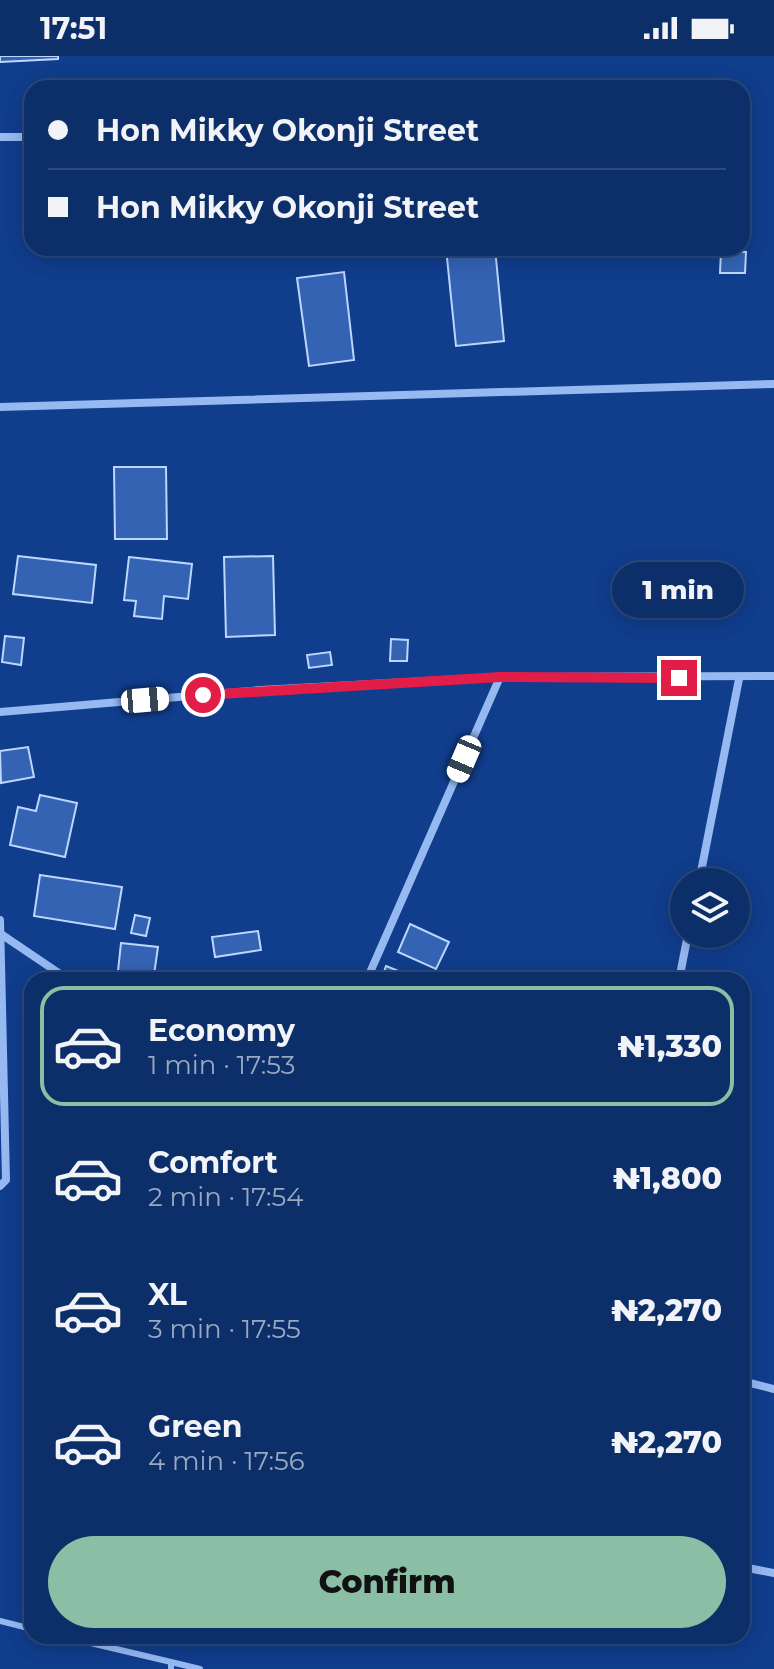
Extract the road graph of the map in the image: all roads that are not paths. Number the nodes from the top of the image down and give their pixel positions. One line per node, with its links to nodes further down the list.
1 (0, 137): 2 (street)
2 (24, 137)
3 (774, 384): 4 (street)
4 (0, 407)
5 (774, 676): 7 (street)
6 (500, 677): 7 (street); 8 (street); 14 (street)
7 (739, 679): 9 (street)
8 (0, 712)
9 (702, 868)
10 (0, 920): 11 (street)
11 (1, 934): 13 (street); 16 (street)
12 (685, 948): 15 (street)
13 (57, 972)
14 (370, 972)
15 (681, 972)
16 (0, 1186)
17 (750, 1383): 18 (street)
18 (774, 1389)
19 (750, 1568): 20 (street)
20 (774, 1573)
21 (0, 1621): 22 (lane)
22 (24, 1627)
23 (90, 1644): 24 (lane)
24 (171, 1666): 25 (lane)
25 (200, 1669)

